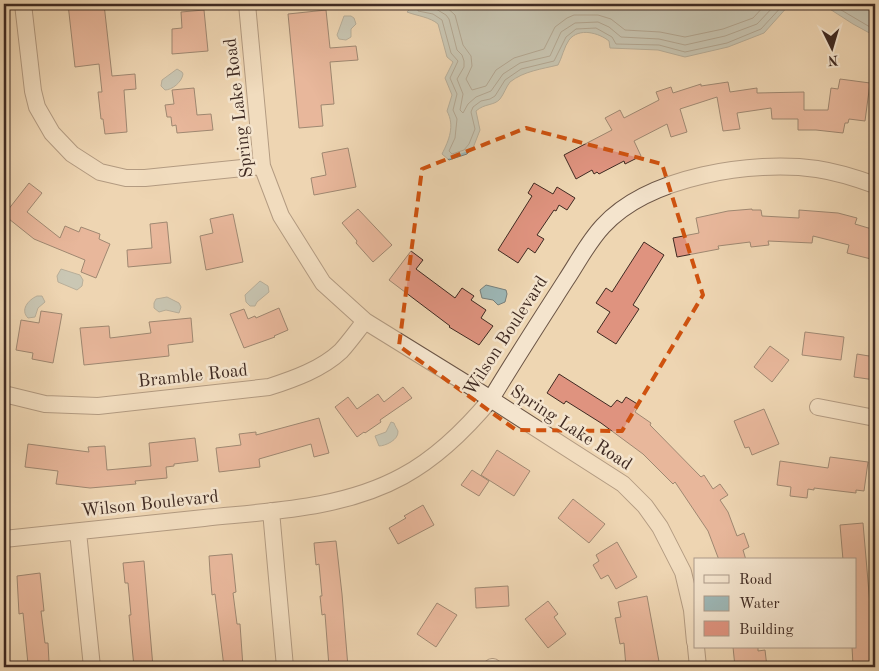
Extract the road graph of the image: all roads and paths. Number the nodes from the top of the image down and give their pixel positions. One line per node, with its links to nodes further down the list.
1 (23, 4): 3 (street)
2 (247, 4): 3 (street, Spring Lake Road)
3 (262, 166): 5 (street, Spring Lake Road)
4 (875, 185): 7 (street, Wilson Boulevard)
5 (365, 321): 6 (street, Bramble Road); 7 (street, Spring Lake Road)
6 (4, 394)
7 (491, 399): 10 (street, Wilson Boulevard); 13 (street, Spring Lake Road)
8 (818, 407): 9 (street)
9 (875, 418)
10 (271, 511): 11 (street, Wilson Boulevard); 16 (street)
11 (78, 532): 12 (street, Wilson Boulevard); 15 (street)
12 (4, 540)
13 (694, 631)
14 (696, 648): 17 (street)
15 (92, 667)
16 (285, 667)
17 (698, 667)

